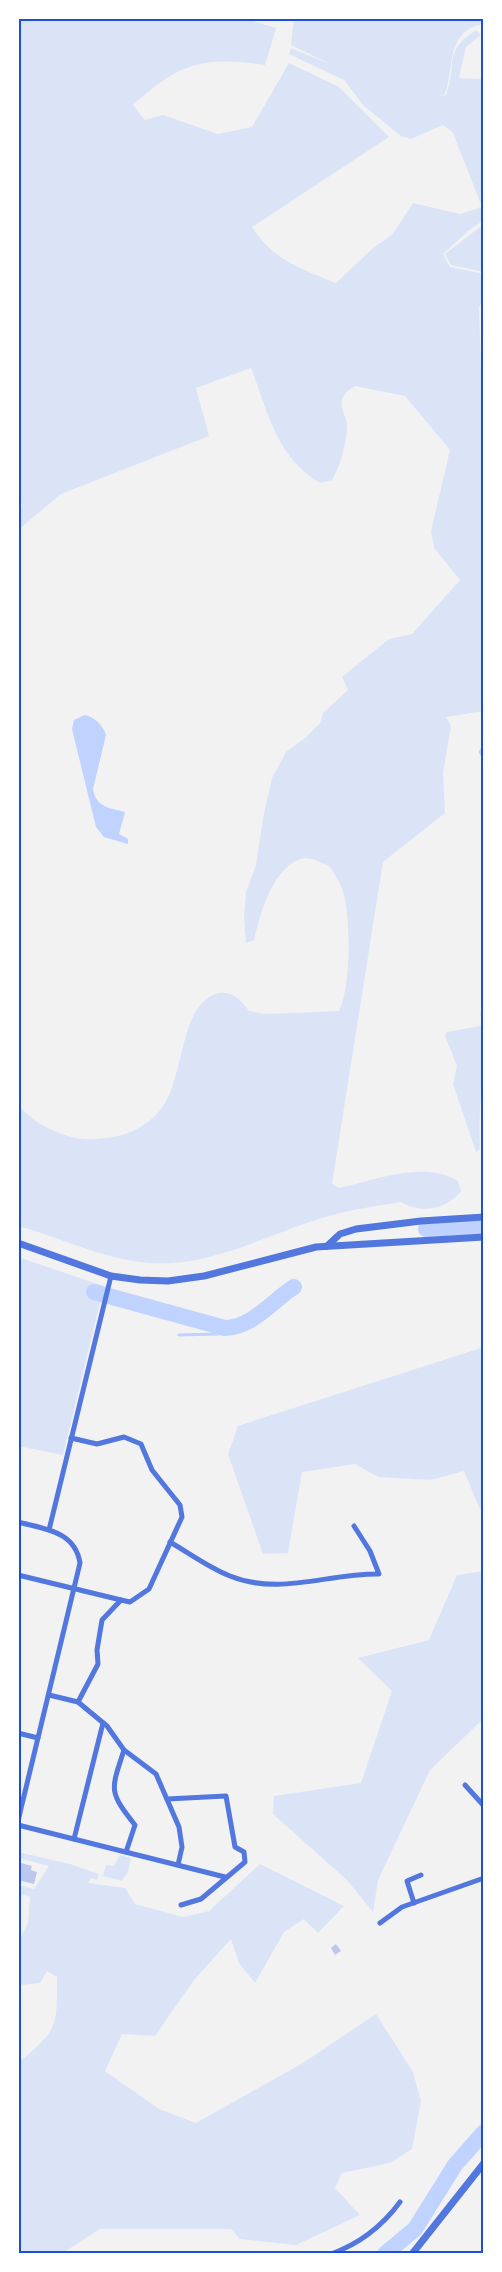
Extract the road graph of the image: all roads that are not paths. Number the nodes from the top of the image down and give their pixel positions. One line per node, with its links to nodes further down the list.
1 (484, 1217): 4 (street)
2 (484, 1237): 4 (street)
3 (18, 1243): 5 (street)
4 (327, 1246): 5 (street)
5 (111, 1275): 6 (street)
6 (71, 1438): 9 (street); 10 (street)
7 (18, 1522): 9 (street)
8 (354, 1526): 10 (street)
9 (49, 1530): 12 (street)
10 (170, 1542): 13 (street)
11 (18, 1575): 12 (street)
12 (75, 1589): 13 (street); 14 (street)
13 (121, 1600): 15 (street)
14 (49, 1695): 15 (street); 18 (street)
15 (78, 1702): 16 (street)
16 (103, 1723): 19 (street); 24 (street)
17 (18, 1733): 18 (street)
18 (39, 1738): 23 (street)
19 (124, 1750): 21 (street); 25 (street)
20 (465, 1785): 22 (street)
21 (167, 1799): 26 (street); 28 (street)
22 (484, 1806)
23 (18, 1823): 24 (street)
24 (74, 1839): 25 (street)
25 (126, 1852): 26 (street)
26 (178, 1865): 28 (street)
27 (421, 1875): 30 (street)
28 (225, 1877): 31 (street)
29 (484, 1878): 30 (street)
30 (414, 1904): 32 (street)
31 (181, 1905)
32 (380, 1923)
33 (484, 2163): 36 (street)
34 (400, 2202): 35 (street)
35 (332, 2254)
36 (412, 2254)

